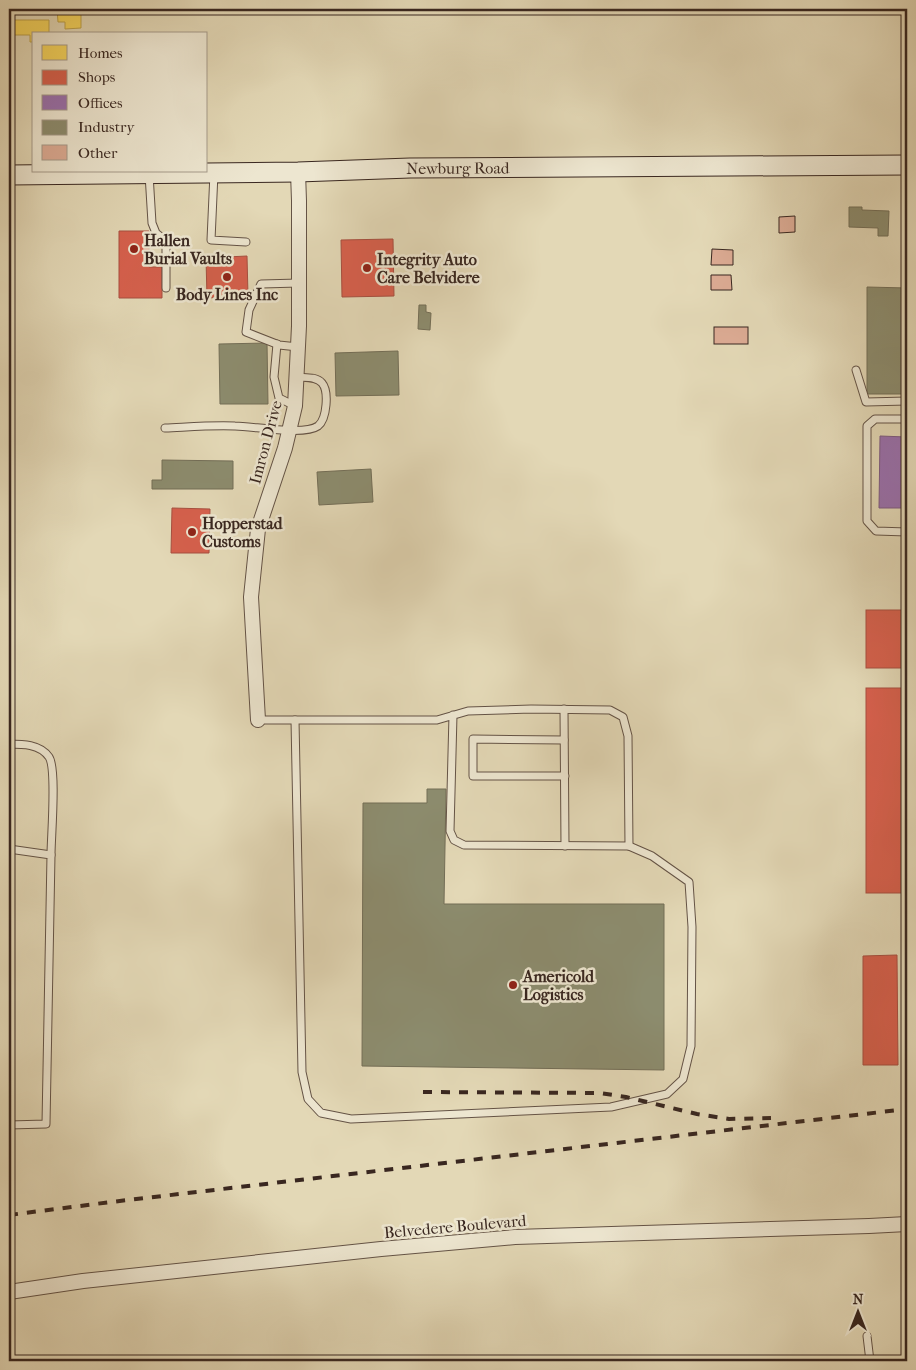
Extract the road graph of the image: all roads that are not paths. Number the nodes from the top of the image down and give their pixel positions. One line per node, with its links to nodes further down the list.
1 (907, 165): 2 (main road, Newburg Road)
2 (298, 172): 4 (main road, Newburg Road); 7 (street, Imron Drive)
3 (149, 173): 4 (main road, Newburg Road); 5 (main road, Newburg Road); 8 (lane)
4 (214, 173): 6 (lane)
5 (9, 174)
6 (246, 242)
7 (299, 283): 9 (lane); 10 (street, Imron Drive)
8 (166, 288)
9 (277, 344): 10 (lane); 14 (lane)
10 (298, 347): 12 (street, Imron Drive)
11 (856, 370): 13 (lane)
12 (296, 378): 14 (street, Imron Drive); 17 (lane)
13 (907, 401)
14 (295, 406): 17 (street, Imron Drive)
15 (907, 420): 18 (lane)
16 (166, 428): 17 (lane)
17 (289, 430): 21 (street, Imron Drive)
18 (907, 532)
19 (564, 709): 20 (lane); 23 (lane); 27 (lane)
20 (453, 715): 22 (lane); 26 (lane)
21 (258, 720): 22 (lane)
22 (295, 720): 27 (lane)
23 (564, 740): 25 (lane); 25 (lane)
24 (9, 744): 29 (lane)
25 (565, 776): 26 (lane)
26 (565, 846): 27 (lane)
27 (629, 846)
28 (9, 849): 29 (lane)
29 (51, 855): 30 (lane)
30 (9, 1124)
31 (907, 1224): 32 (street, Belvedere Boulevard)
32 (9, 1292)
33 (867, 1336): 34 (lane)
34 (870, 1361)

